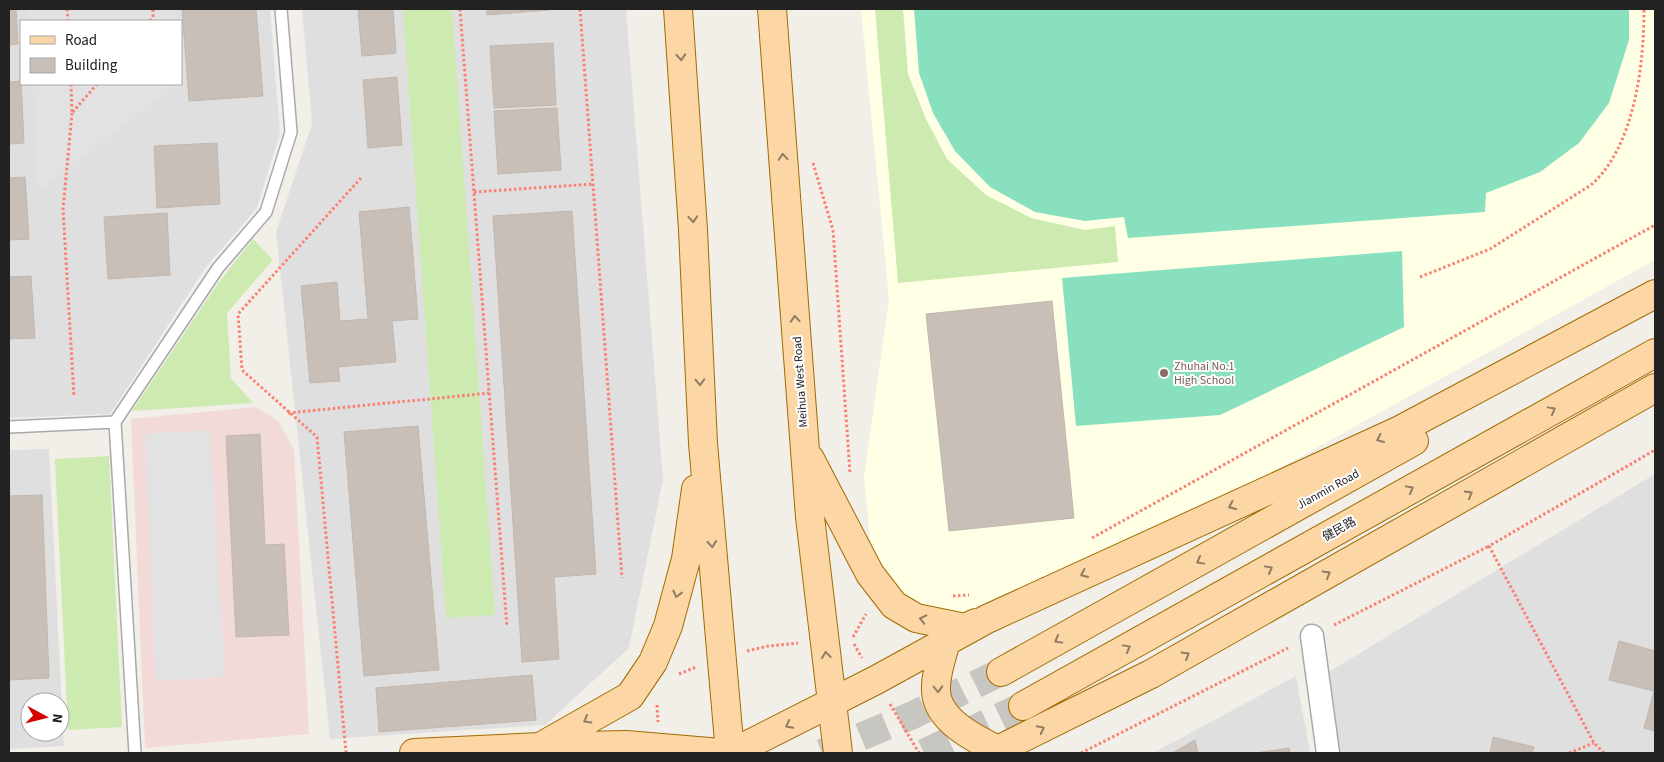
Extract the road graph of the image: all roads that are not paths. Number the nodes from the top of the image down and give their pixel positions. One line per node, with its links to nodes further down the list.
1 (281, 9): 8 (lane)
2 (678, 9): 10 (main road, one-way to 10)
3 (772, 9): 11 (main road, Meihua West Road, one-way to 3)
4 (1655, 294): 12 (main road, one-way to 12)
5 (1655, 307): 15 (main road, Jianmin Road, one-way to 15)
6 (1655, 353): 17 (main road, 健民路, one-way to 6)
7 (1655, 388): 19 (main road, one-way to 7)
8 (115, 422): 9 (lane); 20 (lane)
9 (9, 427)
10 (703, 443): 18 (main road, one-way to 18); 23 (main road, one-way to 23)
11 (805, 450): 12 (main road, one-way to 11); 16 (main road, Meihua West Road, one-way to 11)
12 (987, 618): 14 (main road)
13 (1312, 636): 25 (street)
14 (946, 641): 16 (main road); 19 (main road, one-way to 19)
15 (1001, 672)
16 (832, 703): 23 (main road, one-way to 23); 24 (main road, Meihua West Road)
17 (1023, 706)
18 (547, 750): 21 (main road); 22 (main road)
19 (995, 752)
20 (135, 753)
21 (414, 753)
22 (721, 753)
23 (731, 753)
24 (838, 753)
25 (1328, 753)

